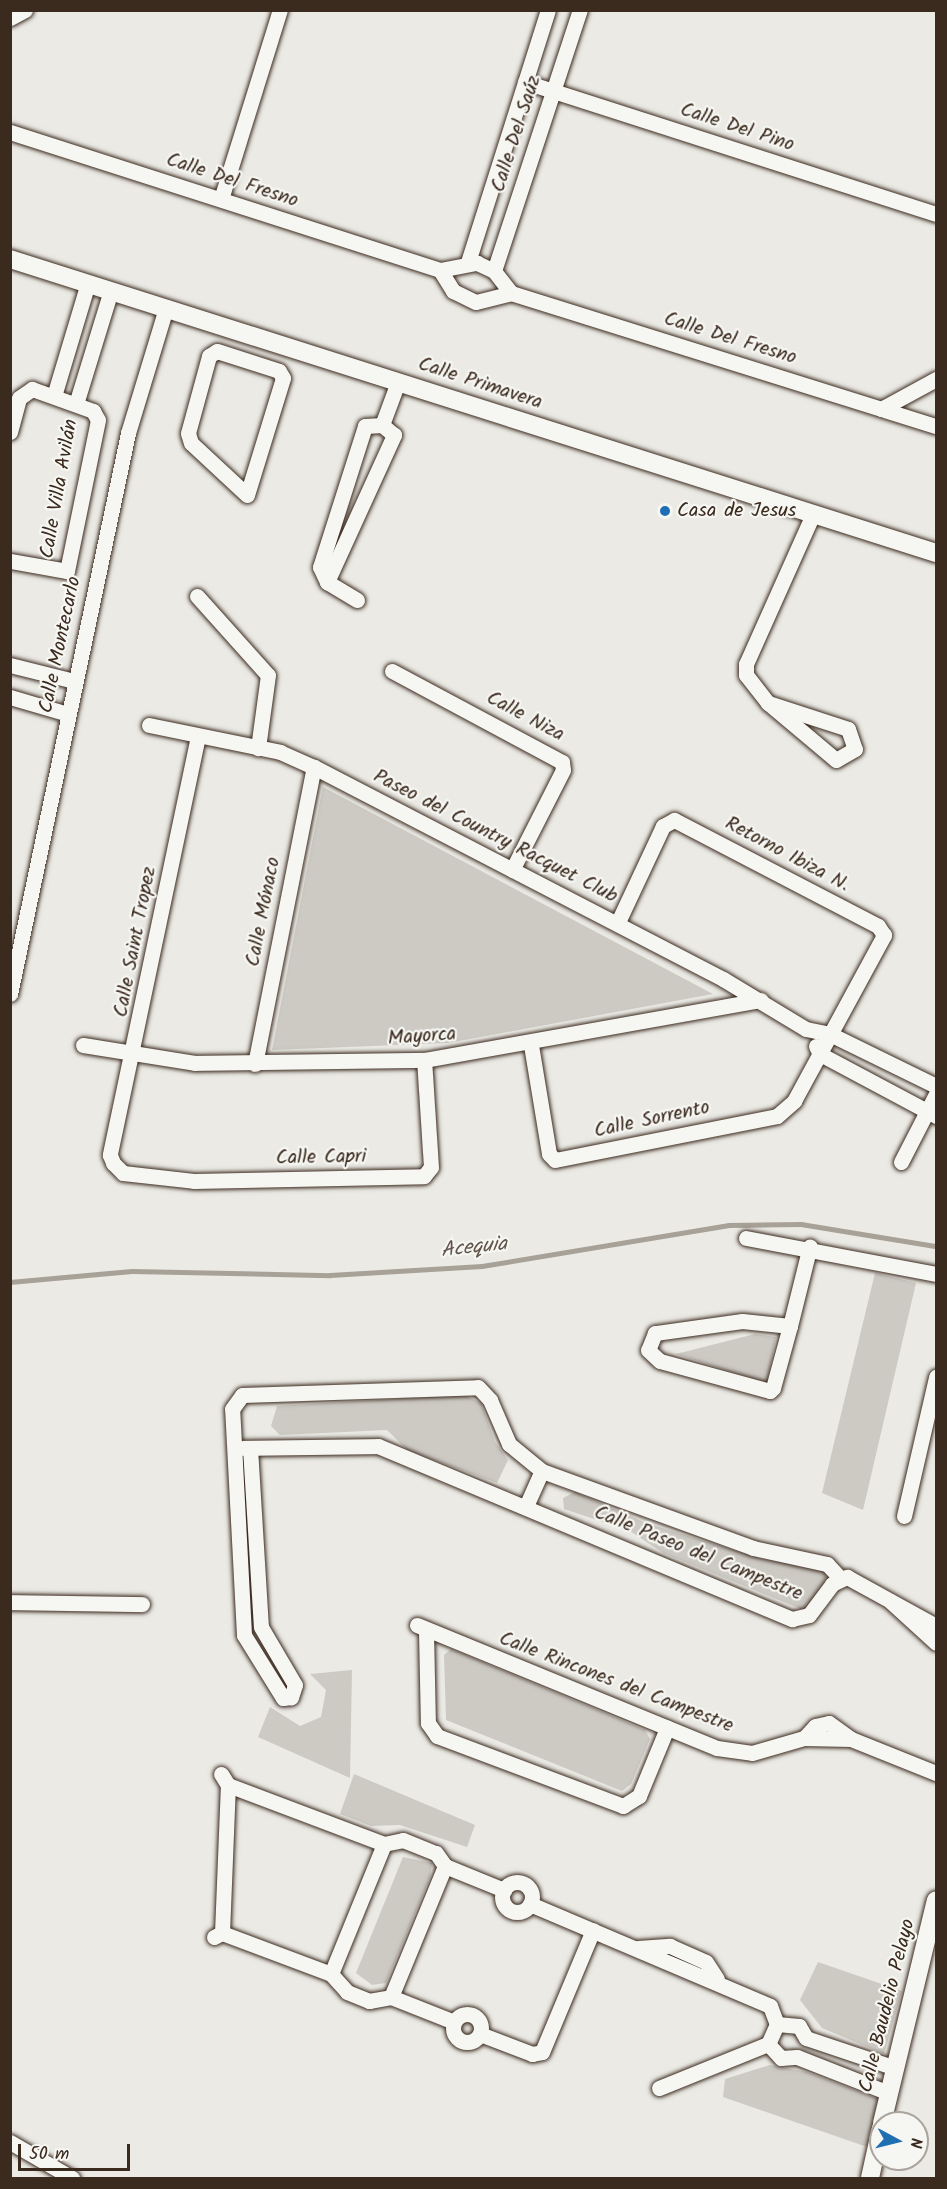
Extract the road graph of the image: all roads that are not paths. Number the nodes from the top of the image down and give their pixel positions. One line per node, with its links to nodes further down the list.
1 (25, 10): 5 (street)
2 (280, 10): 9 (street)
3 (548, 10): 6 (street, Calle Del Saúz)
4 (580, 10): 7 (street, Calle Del Saúz)
5 (10, 18)
6 (525, 82): 7 (street, Calle Del Pino); 12 (street, Calle Del Saúz)
7 (554, 92): 10 (street, Calle Del Pino); 14 (street, Calle Del Saúz)
8 (10, 132): 9 (street, Calle Del Fresno)
9 (221, 199): 13 (street, Calle Del Fresno)
10 (936, 214)
11 (10, 259): 15 (street, Calle Primavera)
12 (468, 262): 13 (street); 14 (street)
13 (441, 270): 17 (street)
14 (494, 271): 17 (street)
15 (88, 283): 16 (street, Calle Primavera); 23 (street, Calle Villa Avilán)
16 (111, 290): 18 (street, Calle Primavera); 24 (street, Calle Villa Avilán)
17 (510, 293): 25 (street, Calle Del Fresno)
18 (166, 308): 19 (street, Calle Primavera); 37 (street, Calle Montecarlo)
19 (255, 336): 20 (street); 22 (street, Calle Primavera)
20 (247, 360): 20 (street)
21 (936, 379): 25 (street)
22 (398, 382): 26 (street); 29 (street, Calle Primavera)
23 (54, 396): 24 (street, Calle Villa Avilán); 28 (street, Calle Villa Avilán)
24 (76, 404): 31 (street, Calle Villa Avilán)
25 (881, 408): 27 (street, Calle Del Fresno)
26 (382, 425): 32 (street); 32 (street)
27 (936, 426)
28 (10, 432)
29 (813, 514): 30 (street, Calle Primavera); 39 (street)
30 (936, 553)
31 (10, 561)
32 (327, 582): 34 (street)
33 (197, 596): 43 (street)
34 (357, 600)
35 (10, 665): 37 (street)
36 (392, 671): 45 (street, Calle Niza)
37 (74, 681): 40 (street, Calle Montecarlo)
38 (10, 698): 40 (street)
39 (768, 703): 39 (street)
40 (68, 714): 47 (street, Calle Montecarlo)
41 (149, 725): 42 (street, Paseo del Country Racquet Club)
42 (198, 735): 43 (street, Paseo del Country Racquet Club); 53 (street, Calle Saint Tropez)
43 (258, 748): 44 (street, Paseo del Country Racquet Club)
44 (314, 767): 45 (street, Paseo del Country Racquet Club); 56 (street, Calle Mónaco)
45 (512, 870): 46 (street, Paseo del Country Racquet Club)
46 (616, 924): 48 (street, Paseo del Country Racquet Club); 50 (street, Retorno Ibiza N.)
47 (11, 994)
48 (761, 1000): 49 (street, Paseo del Country Racquet Club); 52 (street, Mayorca)
49 (806, 1029): 50 (street, Paseo del Country Racquet Club); 54 (street, Paseo del Country Racquet Club)
50 (830, 1034): 54 (street, Calle Sorrento); 57 (street, Paseo del Country Racquet Club)
51 (83, 1044): 53 (street, Mayorca)
52 (531, 1045): 54 (street, Calle Sorrento); 55 (street, Mayorca)
53 (134, 1054): 56 (street, Mayorca); 60 (street, Calle Saint Tropez)
54 (820, 1054): 59 (street)
55 (424, 1060): 56 (street, Mayorca); 60 (street, Calle Capri)
56 (255, 1064)
57 (936, 1086)
58 (936, 1094): 59 (street)
59 (932, 1114): 61 (street)
60 (110, 1155)
61 (901, 1162)
62 (746, 1238): 63 (street)
63 (810, 1246): 64 (street); 65 (street)
64 (936, 1274)
65 (790, 1326): 65 (street)
66 (936, 1377): 70 (street)
67 (242, 1449): 68 (street, Calle Paseo del Campestre); 69 (street, Calle Paseo del Campestre); 71 (street, Calle Paseo del Campestre); 72 (street, Calle Paseo del Campestre)
68 (542, 1471): 69 (street); 73 (street, Calle Paseo del Campestre)
69 (527, 1504): 73 (street, Calle Paseo del Campestre)
70 (904, 1516)
71 (258, 1573): 72 (street); 72 (street, Calle Paseo del Campestre)
72 (238, 1575)
73 (840, 1578): 76 (street, Calle Paseo del Campestre)
74 (10, 1602): 75 (street)
75 (142, 1604)
76 (927, 1625): 77 (street, Calle Paseo del Campestre)
77 (936, 1643)
78 (667, 1728): 78 (street, Calle Rincones del Campestre); 79 (street, Calle Rincones del Campestre)
79 (936, 1773)
80 (384, 1844): 81 (street); 85 (street); 85 (street)
81 (445, 1866): 83 (street); 86 (street)
82 (936, 1900): 84 (street, Calle Baudelio Pelayo)
83 (592, 1930): 86 (street); 87 (street)
84 (931, 1949): 91 (street, Calle Baudelio Pelayo)
85 (331, 1974): 86 (street)
86 (391, 1997)
87 (777, 2024): 88 (street); 89 (street)
88 (806, 2038): 90 (street); 91 (street)
89 (768, 2044): 90 (street); 92 (street)
90 (797, 2057): 93 (street)
91 (895, 2068): 93 (street, Calle Baudelio Pelayo)
92 (659, 2088)
93 (889, 2093): 94 (street, Calle Baudelio Pelayo)
94 (885, 2111)
95 (10, 2142): 96 (street)
96 (72, 2178)

